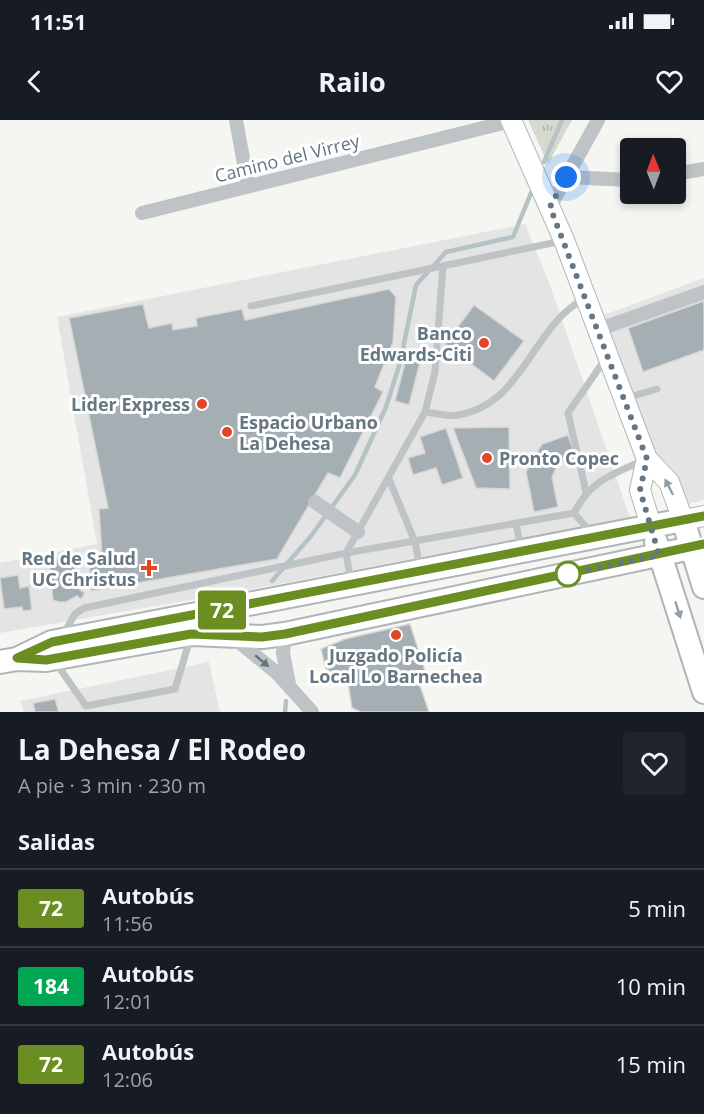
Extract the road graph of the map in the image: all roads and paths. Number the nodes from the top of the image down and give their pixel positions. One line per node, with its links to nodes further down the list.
1 (236, 120): 8 (street)
2 (511, 120): 8 (street, Camino del Virrey); 9 (main road)
3 (598, 120): 6 (street)
4 (704, 169): 5 (street)
5 (686, 172)
6 (566, 177): 7 (street); 9 (street)
7 (620, 180)
8 (248, 186): 10 (street, Camino del Virrey)
9 (550, 207): 11 (main road)
10 (142, 213)
11 (564, 240): 12 (lane); 14 (main road)
12 (441, 266): 15 (lane); 20 (lane)
13 (704, 291): 16 (street)
14 (586, 298): 16 (main road); 20 (lane)
15 (251, 306)
16 (597, 330): 17 (main road)
17 (607, 356): 19 (main road); 23 (lane)
18 (657, 389): 19 (lane)
19 (624, 399): 21 (main road)
20 (425, 412): 22 (lane)
21 (647, 459): 23 (lane); 26 (main road, one-way to 21); 28 (main road)
22 (389, 479): 29 (lane); 31 (lane)
23 (586, 492): 25 (lane)
24 (324, 509): 29 (street)
25 (574, 513): 27 (lane); 30 (lane)
26 (693, 518): 28 (main road); 32 (main road)
27 (516, 524): 31 (lane); 34 (lane)
28 (651, 526): 30 (main road); 35 (main road)
29 (358, 532): 33 (lane)
30 (594, 537): 34 (main road)
31 (415, 542): 33 (lane); 36 (lane)
32 (698, 546): 35 (main road); 38 (main road)
33 (346, 553): 37 (lane); 43 (lane)
34 (513, 553): 36 (main road); 39 (main road)
35 (659, 555): 39 (main road); 46 (main road, one-way to 46)
36 (421, 571): 37 (main road)
37 (352, 584): 43 (main road)
38 (704, 587)
39 (501, 589): 41 (main road)
40 (191, 634): 42 (main road); 43 (main road); 43 (lane)
41 (285, 634): 42 (main road); 45 (street)
42 (232, 636): 45 (street, one-way to 45)
43 (56, 650): 44 (main road)
44 (8, 660)
45 (290, 686): 47 (street)
46 (704, 692)
47 (312, 712)

